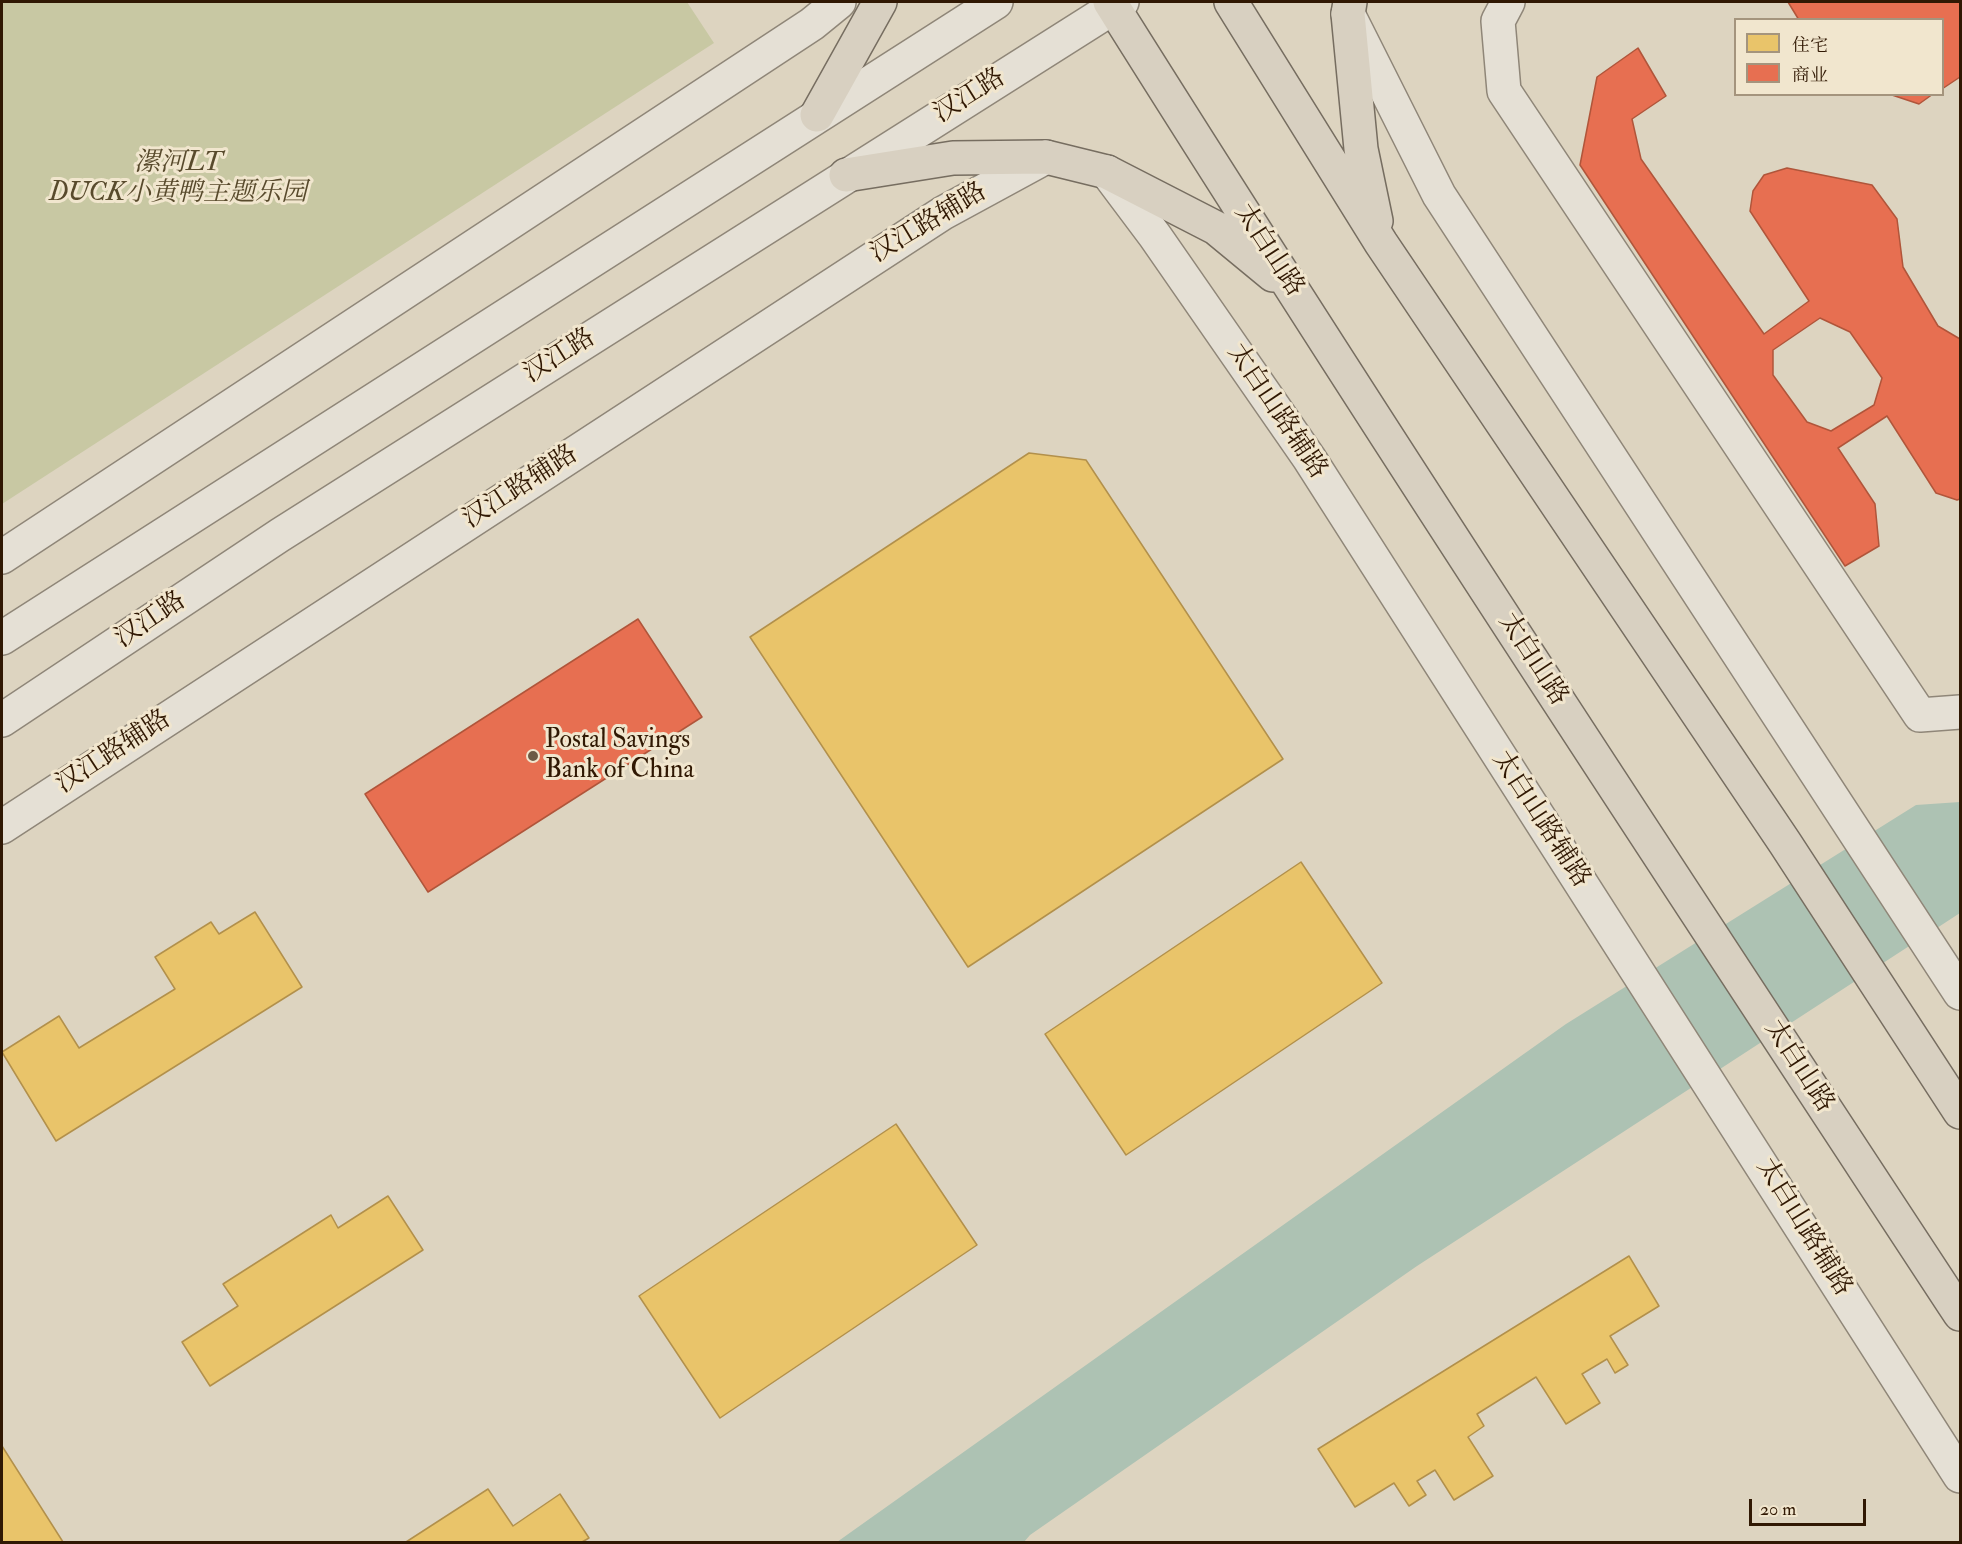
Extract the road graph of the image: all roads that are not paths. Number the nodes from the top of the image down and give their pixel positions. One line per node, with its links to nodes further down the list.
1 (839, 2): 14 (street)
2 (880, 2): 8 (main road)
3 (996, 2): 8 (street)
4 (1231, 2): 12 (main road)
5 (1509, 2): 16 (street)
6 (1115, 3): 11 (street, 汉江路); 13 (main road, 太白山路)
7 (1349, 8): 12 (main road); 19 (street)
8 (817, 115): 15 (street)
9 (1046, 157): 10 (main road); 11 (main road); 18 (street, 汉江路辅路)
10 (1107, 172): 13 (main road); 22 (street, 太白山路辅路)
11 (846, 175): 17 (street, 汉江路)
12 (1381, 243): 20 (main road)
13 (1296, 295): 21 (main road, 太白山路)
14 (2, 556)
15 (2, 638)
16 (1960, 712)
17 (2, 720)
18 (2, 827)
19 (1960, 993)
20 (1960, 1112)
21 (1960, 1314)
22 (1960, 1476)

